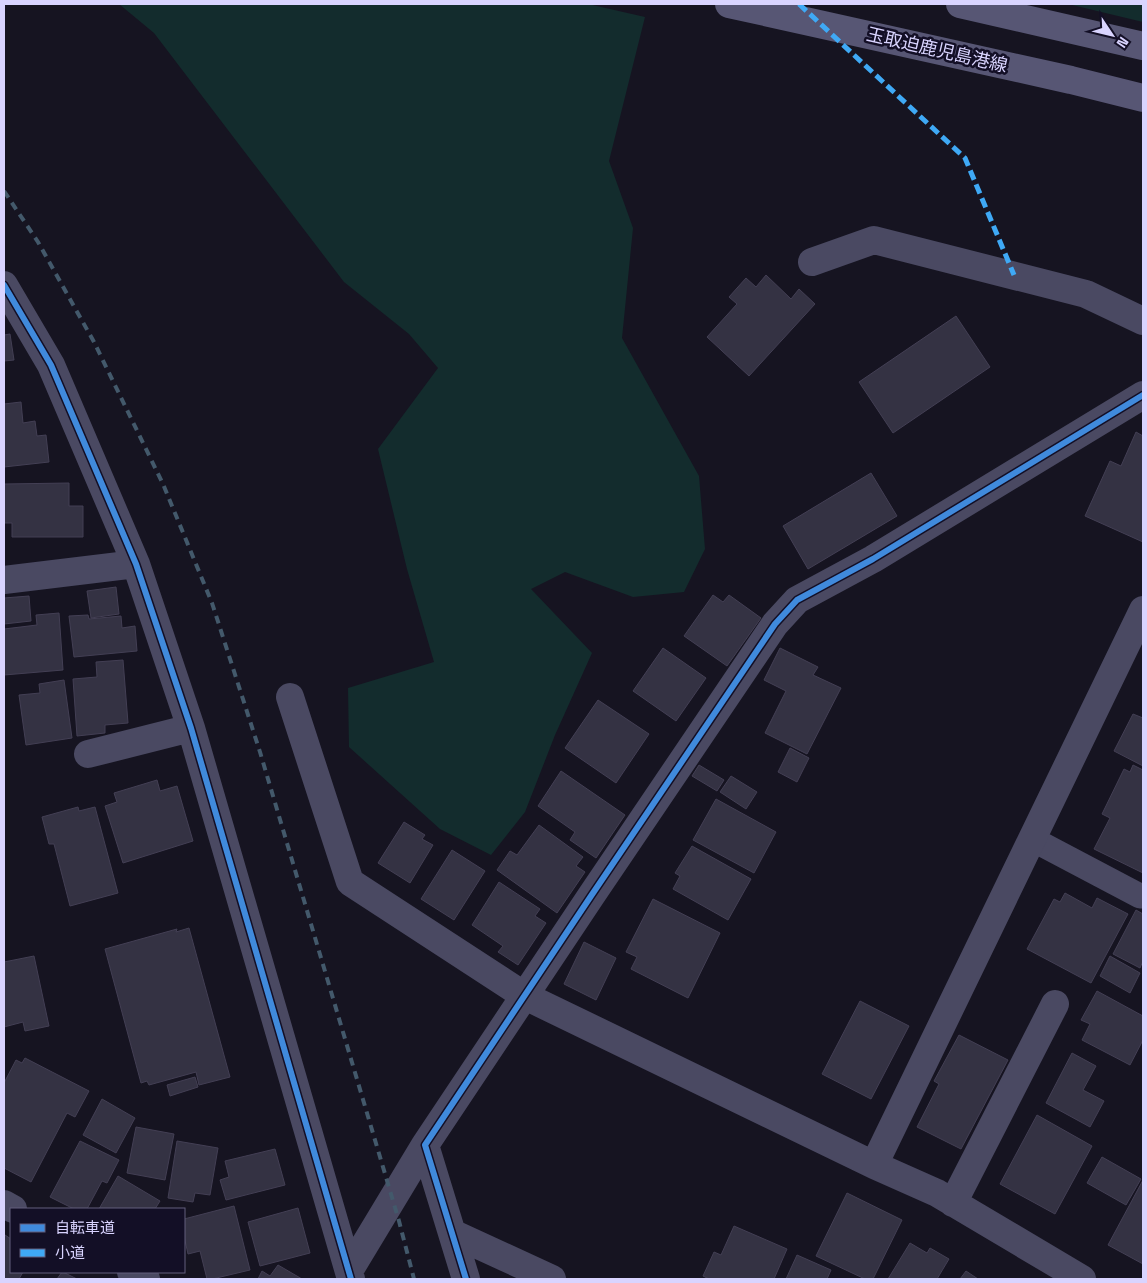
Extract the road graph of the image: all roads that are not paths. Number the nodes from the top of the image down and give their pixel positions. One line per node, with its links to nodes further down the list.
1 (730, 4): 4 (main road, 玉取迫鹿児島港線)
2 (960, 4): 3 (main road)
3 (1143, 46)
4 (1143, 98)
5 (812, 262): 7 (street)
6 (4, 284): 9 (street)
7 (1143, 321)
8 (1143, 395): 17 (street)
9 (136, 564): 10 (street); 13 (street)
10 (4, 580)
11 (1143, 610): 15 (street)
12 (290, 696): 17 (street)
13 (190, 728): 14 (street); 24 (street)
14 (88, 754)
15 (1032, 839): 16 (lane); 20 (street)
16 (1140, 896)
17 (525, 996): 19 (street); 20 (street)
18 (1054, 1004): 21 (street)
19 (425, 1146): 22 (street); 24 (street)
20 (874, 1165): 21 (street)
21 (953, 1203): 28 (street)
22 (452, 1233): 26 (street); 27 (street)
23 (133, 1273): 25 (street)
24 (350, 1275)
25 (146, 1279)
26 (466, 1279)
27 (552, 1279)
28 (1082, 1279)

